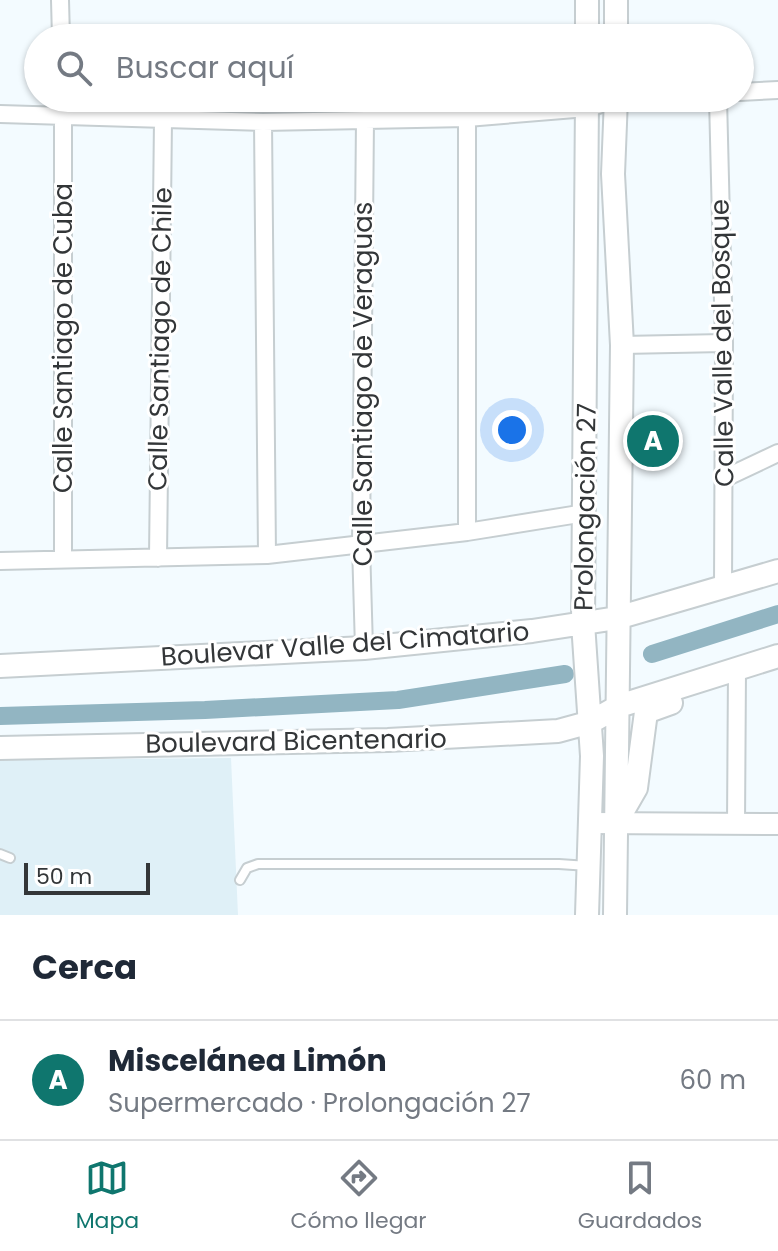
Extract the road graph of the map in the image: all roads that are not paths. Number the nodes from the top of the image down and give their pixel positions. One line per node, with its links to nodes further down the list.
1 (60, 0): 4 (street)
2 (587, 0): 5 (main road)
3 (616, 0): 6 (main road)
4 (61, 24)
5 (587, 24)
6 (616, 24)
7 (778, 90): 8 (street)
8 (754, 91)
9 (64, 112): 15 (street, Calle Santiago de Cuba)
10 (515, 112): 16 (street)
11 (587, 112): 24 (main road, Prolongación 27)
12 (615, 112): 21 (main road, Prolongación 27)
13 (718, 112): 20 (street, Calle Valle del Bosque)
14 (0, 114): 15 (street)
15 (64, 117): 17 (street); 29 (street, Calle Santiago de Cuba)
16 (467, 118): 18 (street); 25 (street)
17 (163, 120): 19 (street); 28 (street, Calle Santiago de Chile)
18 (365, 120): 19 (street); 26 (street, Calle Santiago de Veraguas)
19 (263, 122): 27 (street)
20 (724, 343): 21 (street); 23 (street, Calle Valle del Bosque)
21 (622, 345): 33 (main road, Prolongación 27)
22 (778, 453): 23 (street)
23 (723, 479): 32 (street, Calle Valle del Bosque)
24 (585, 513): 25 (street); 34 (main road, Prolongación 27)
25 (467, 532): 26 (street)
26 (361, 545): 27 (street); 35 (street, Calle Santiago de Veraguas)
27 (267, 555): 28 (street)
28 (158, 558): 29 (street)
29 (63, 559): 30 (street)
30 (0, 561)
31 (778, 571): 32 (main road, Boulevar Valle del Cimatario)
32 (723, 588): 33 (main road, Boulevar Valle del Cimatario)
33 (617, 618): 34 (main road, Boulevar Valle del Cimatario); 39 (main road, Prolongación 27)
34 (583, 623): 35 (main road, Boulevar Valle del Cimatario); 40 (main road, Prolongación 27)
35 (364, 648): 37 (main road, Boulevar Valle del Cimatario)
36 (778, 656): 38 (main road)
37 (0, 666)
38 (726, 673): 39 (main road); 42 (main road); 44 (street)
39 (619, 706): 40 (main road); 42 (main road, Prolongación 27)
40 (591, 722): 41 (main road, Boulevard Bicentenario); 43 (main road, Prolongación 27)
41 (0, 748)
42 (617, 822): 43 (street); 44 (street); 51 (main road, Prolongación 27)
43 (590, 823): 48 (main road, Prolongación 27)
44 (736, 824): 45 (street)
45 (778, 824)
46 (0, 854): 47 (lane)
47 (10, 858)
48 (589, 866): 49 (lane); 50 (main road, Prolongación 27)
49 (240, 880)
50 (587, 915)
51 (615, 915)

